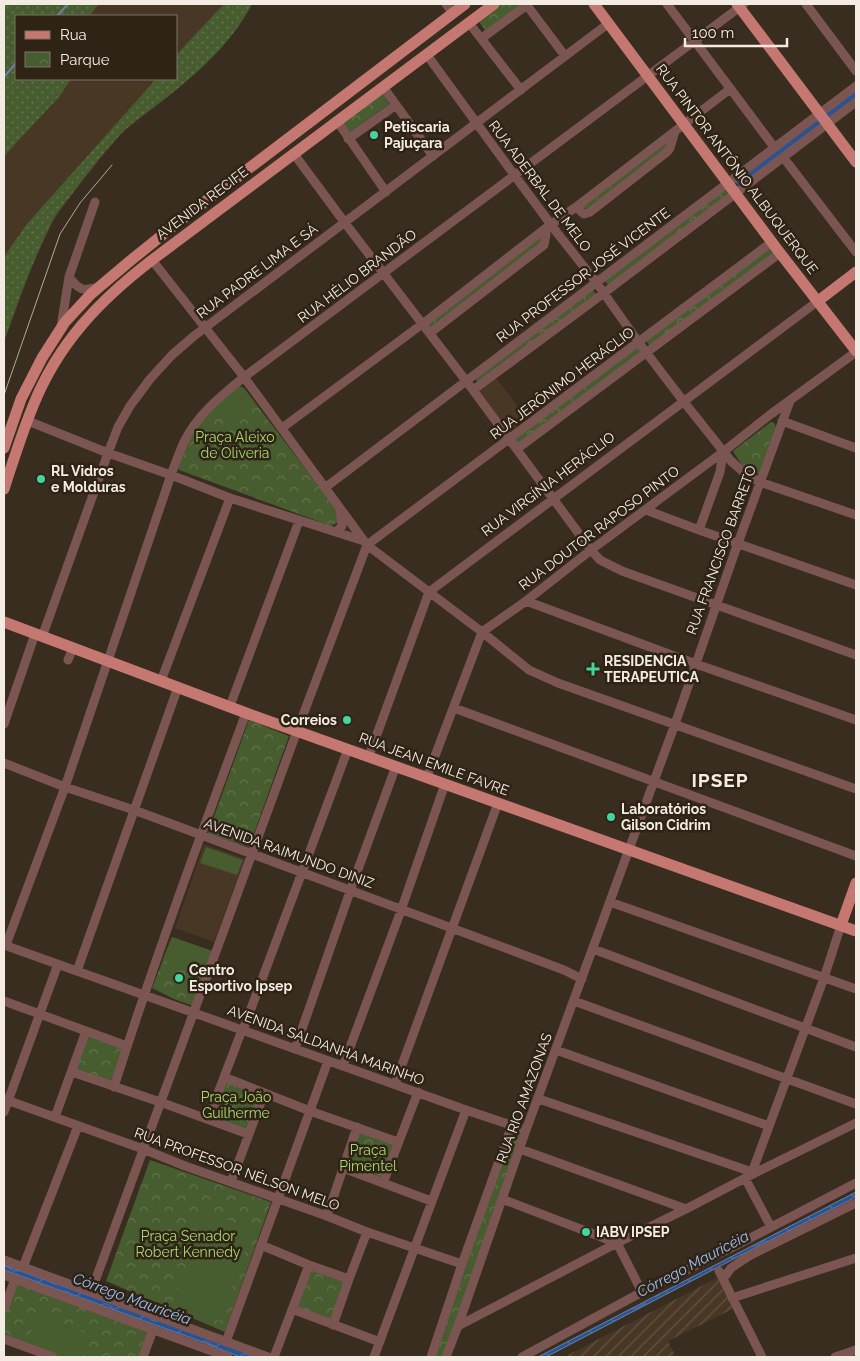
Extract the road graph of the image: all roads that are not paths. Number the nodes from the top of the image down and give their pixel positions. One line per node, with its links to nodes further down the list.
1 (465, 4): 8 (main road, AVENIDA RECIFE)
2 (494, 4): 9 (main road, AVENIDA RECIFE)
3 (527, 4): 11 (street); 14 (street)
4 (594, 4): 10 (main road, RUA PINTOR ANTÔNIO ALBUQUERQUE)
5 (667, 4): 12 (street)
6 (806, 4): 15 (street)
7 (740, 5): 12 (street, RUA HÉLIO BRANDÃO); 23 (main road)
8 (449, 8): 48 (main road, AVENIDA RECIFE)
9 (470, 23): 11 (street); 13 (main road, AVENIDA RECIFE)
10 (609, 23): 14 (street, RUA PADRE LIMA E SÁ); 16 (main road, RUA PINTOR ANTÔNIO ALBUQUERQUE)
11 (482, 38): 20 (street)
12 (694, 40): 16 (street, RUA HÉLIO BRANDÃO); 19 (street)
13 (427, 55): 18 (main road, AVENIDA RECIFE); 25 (street, RUA ADERBAL DE MELO)
14 (565, 56): 20 (street, RUA PADRE LIMA E SÁ)
15 (856, 71)
16 (648, 74): 26 (main road, RUA PINTOR ANTÔNIO ALBUQUERQUE); 33 (street, RUA HÉLIO BRANDÃO)
17 (856, 86): 23 (street, RUA PROFESSOR JOSÉ VICENTE)
18 (383, 87): 22 (street); 24 (main road, AVENIDA RECIFE)
19 (730, 88): 26 (street); 28 (street)
20 (521, 90): 25 (street, RUA PADRE LIMA E SÁ)
21 (856, 102): 23 (street, RUA PROFESSOR JOSÉ VICENTE)
22 (396, 105): 27 (street); 30 (street)
23 (823, 118): 28 (street, RUA PROFESSOR JOSÉ VICENTE); 31 (street, RUA PROFESSOR JOSÉ VICENTE); 32 (main road)
24 (337, 121): 27 (street); 29 (main road, AVENIDA RECIFE)
25 (476, 123): 30 (street, RUA PADRE LIMA E SÁ); 33 (street, RUA ADERBAL DE MELO)
26 (680, 127): 34 (main road, RUA PINTOR ANTÔNIO ALBUQUERQUE); 39 (street)
27 (348, 139): 35 (street)
28 (774, 147): 34 (street, RUA PROFESSOR JOSÉ VICENTE)
29 (294, 154): 38 (street); 43 (main road, AVENIDA RECIFE)
30 (433, 156): 35 (street, RUA PADRE LIMA E SÁ)
31 (783, 157): 36 (street, RUA PROFESSOR JOSÉ VICENTE); 41 (street)
32 (856, 162)
33 (515, 176): 39 (street, RUA ADERBAL DE MELO); 44 (street, RUA HÉLIO BRANDÃO)
34 (728, 182): 36 (main road, RUA PINTOR ANTÔNIO ALBUQUERQUE); 47 (street, RUA PROFESSOR JOSÉ VICENTE)
35 (386, 192): 38 (street, RUA PADRE LIMA E SÁ)
36 (736, 192): 40 (main road, RUA PINTOR ANTÔNIO ALBUQUERQUE); 49 (street, RUA PROFESSOR JOSÉ VICENTE)
37 (95, 202): 46 (street)
38 (345, 223): 44 (street); 52 (street, RUA PADRE LIMA E SÁ)
39 (548, 226): 47 (street, RUA ADERBAL DE MELO); 51 (street); 54 (street)
40 (772, 242): 42 (main road, RUA PINTOR ANTÔNIO ALBUQUERQUE); 55 (street, RUA JERÔNIMO HERÁCLIO)
41 (856, 252)
42 (780, 253): 50 (main road, RUA PINTOR ANTÔNIO ALBUQUERQUE); 57 (street, RUA JERÔNIMO HERÁCLIO)
43 (152, 260): 52 (street); 63 (main road, AVENIDA RECIFE)
44 (383, 272): 51 (street); 58 (street, RUA HÉLIO BRANDÃO)
45 (856, 272): 50 (main road, RUA VIRGÍNIA HERÁCLIO)
46 (69, 278): 48 (street); 53 (street)
47 (596, 282): 49 (street, RUA ADERBAL DE MELO); 59 (street, RUA PROFESSOR JOSÉ VICENTE)
48 (98, 287): 53 (main road, AVENIDA RECIFE)
49 (604, 293): 55 (street, RUA ADERBAL DE MELO); 60 (street, RUA PROFESSOR JOSÉ VICENTE)
50 (819, 297): 56 (main road, RUA PINTOR ANTÔNIO ALBUQUERQUE); 62 (street, RUA VIRGÍNIA HERÁCLIO)
51 (423, 324): 54 (street); 65 (street)
52 (204, 327): 58 (street); 71 (street, RUA PADRE LIMA E SÁ)
53 (61, 328): 67 (main road, AVENIDA RECIFE)
54 (430, 333): 59 (street)
55 (639, 342): 57 (street, RUA ADERBAL DE MELO); 66 (street, RUA JERÔNIMO HERÁCLIO)
56 (856, 351): 61 (street, RUA DOUTOR RAPOSO PINTO)
57 (647, 353): 62 (street, RUA ADERBAL DE MELO); 69 (street, RUA JERÔNIMO HERÁCLIO)
58 (244, 377): 65 (street); 72 (street, RUA HÉLIO BRANDÃO)
59 (465, 380): 60 (street); 74 (street, RUA PROFESSOR JOSÉ VICENTE)
60 (473, 390): 66 (street)
61 (790, 401): 64 (street, RUA FRANCISCO BARRETO); 70 (street, RUA DOUTOR RAPOSO PINTO)
62 (684, 402): 70 (street, RUA ADERBAL DE MELO); 77 (street, RUA VIRGÍNIA HERÁCLIO)
63 (28, 421): 71 (street); 75 (main road, AVENIDA RECIFE)
64 (782, 421): 68 (street); 73 (street, RUA FRANCISCO BARRETO)
65 (282, 428): 74 (street)
66 (509, 439): 69 (street); 84 (street, RUA JERÔNIMO HERÁCLIO)
67 (4, 448)
68 (856, 448)
69 (517, 449): 77 (street)
70 (723, 452): 73 (street, RUA ADERBAL DE MELO); 79 (street, RUA DOUTOR RAPOSO PINTO); 82 (street)
71 (108, 453): 72 (street); 93 (street, RUA PADRE LIMA E SÁ)
72 (170, 475): 76 (street); 97 (street, RUA HÉLIO BRANDÃO)
73 (760, 482): 80 (street, RUA ADERBAL DE MELO); 85 (street, RUA FRANCISCO BARRETO)
74 (326, 487): 78 (street)
75 (4, 489)
76 (230, 498): 81 (street); 99 (street)
77 (553, 499): 86 (street); 88 (street, RUA VIRGÍNIA HERÁCLIO)
78 (339, 506): 83 (street); 84 (street)
79 (646, 510): 82 (street); 86 (street, RUA DOUTOR RAPOSO PINTO)
80 (856, 515)
81 (299, 521): 83 (street); 101 (street)
82 (699, 530): 85 (street)
83 (332, 532): 84 (street)
84 (366, 543): 88 (street); 107 (street)
85 (738, 543): 87 (street); 90 (street, RUA FRANCISCO BARRETO)
86 (591, 550): 89 (street, RUA DOUTOR RAPOSO PINTO); 90 (street)
87 (856, 585)
88 (429, 592): 92 (street); 109 (street)
89 (526, 600): 92 (street, RUA DOUTOR RAPOSO PINTO); 98 (street)
90 (716, 604): 95 (street); 98 (street, RUA FRANCISCO BARRETO)
91 (4, 622): 93 (main road, RUA JEAN EMILE FAVRE)
92 (482, 632): 102 (street); 106 (street)
93 (39, 635): 94 (main road, RUA JEAN EMILE FAVRE); 105 (street, RUA PADRE LIMA E SÁ)
94 (73, 648): 96 (street); 97 (main road, RUA JEAN EMILE FAVRE)
95 (856, 655)
96 (68, 660)
97 (106, 661): 99 (main road, RUA JEAN EMILE FAVRE); 115 (street, RUA HÉLIO BRANDÃO)
98 (696, 664): 104 (street); 106 (street, RUA FRANCISCO BARRETO)
99 (161, 681): 100 (main road, RUA JEAN EMILE FAVRE)
100 (178, 687): 101 (main road, RUA JEAN EMILE FAVRE); 118 (street)
101 (230, 706): 103 (main road, RUA JEAN EMILE FAVRE)
102 (454, 708): 112 (street); 113 (street)
103 (246, 713): 107 (main road, RUA JEAN EMILE FAVRE); 119 (street)
104 (856, 720)
105 (4, 724)
106 (674, 724): 113 (street, RUA FRANCISCO BARRETO); 116 (street)
107 (297, 731): 108 (main road, RUA JEAN EMILE FAVRE); 121 (street)
108 (348, 749): 109 (main road, RUA JEAN EMILE FAVRE); 123 (street)
109 (369, 756): 111 (main road, RUA JEAN EMILE FAVRE)
110 (4, 763): 115 (street, AVENIDA RAIMUNDO DINIZ)
111 (396, 766): 112 (main road, RUA JEAN EMILE FAVRE); 125 (street)
112 (427, 777): 114 (main road, RUA JEAN EMILE FAVRE)
113 (653, 782): 120 (street, RUA FRANCISCO BARRETO); 122 (street)
114 (445, 784): 117 (main road, RUA JEAN EMILE FAVRE); 127 (street)
115 (65, 787): 118 (street, AVENIDA RAIMUNDO DINIZ); 131 (street, RUA HÉLIO BRANDÃO)
116 (856, 789)
117 (498, 803): 120 (main road, RUA JEAN EMILE FAVRE); 129 (street)
118 (134, 810): 119 (street, AVENIDA RAIMUNDO DINIZ); 136 (street)
119 (202, 835): 121 (street, AVENIDA RAIMUNDO DINIZ); 140 (street)
120 (629, 849): 126 (street, RUA RIO AMAZONAS); 128 (main road, RUA JEAN EMILE FAVRE)
121 (252, 854): 123 (street, AVENIDA RAIMUNDO DINIZ); 143 (street)
122 (856, 856)
123 (302, 873): 125 (street, AVENIDA RAIMUNDO DINIZ); 146 (street)
124 (853, 887): 128 (main road)
125 (350, 891): 127 (street, AVENIDA RAIMUNDO DINIZ); 150 (street)
126 (610, 902): 132 (street, RUA RIO AMAZONAS); 137 (street)
127 (401, 910): 129 (street, AVENIDA RAIMUNDO DINIZ); 153 (street)
128 (841, 925): 130 (main road, RUA JEAN EMILE FAVRE); 137 (street)
129 (452, 928): 135 (street, AVENIDA RAIMUNDO DINIZ); 157 (street)
130 (856, 930)
131 (5, 945): 133 (street, AVENIDA SALDANHA MARINHO)
132 (593, 949): 134 (street, RUA RIO AMAZONAS); 145 (street)
133 (58, 964): 136 (street, AVENIDA SALDANHA MARINHO); 144 (street)
134 (587, 965): 135 (street); 138 (street, RUA RIO AMAZONAS)
135 (564, 970): 138 (street, AVENIDA RAIMUNDO DINIZ)
136 (76, 971): 140 (street, AVENIDA SALDANHA MARINHO)
137 (824, 978): 139 (street); 145 (street)
138 (582, 979): 142 (street, RUA RIO AMAZONAS)
139 (856, 989)
140 (145, 995): 143 (street, AVENIDA SALDANHA MARINHO); 148 (street)
141 (4, 1001): 144 (street)
142 (574, 1001): 151 (street, RUA RIO AMAZONAS); 156 (street)
143 (194, 1013): 146 (street, AVENIDA SALDANHA MARINHO); 163 (street)
144 (40, 1014): 147 (street); 162 (street)
145 (804, 1028): 149 (street); 156 (street)
146 (243, 1030): 150 (street, AVENIDA SALDANHA MARINHO); 155 (street)
147 (86, 1031): 148 (street); 154 (street)
148 (127, 1046): 158 (street)
149 (856, 1047)
150 (295, 1049): 152 (street, AVENIDA SALDANHA MARINHO)
151 (556, 1050): 161 (street, RUA RIO AMAZONAS); 173 (street)
152 (328, 1061): 153 (street, AVENIDA SALDANHA MARINHO); 166 (street)
153 (343, 1066): 157 (street, AVENIDA SALDANHA MARINHO)
154 (72, 1072): 158 (street); 168 (street)
155 (224, 1077): 160 (street); 169 (street)
156 (787, 1078): 164 (street); 173 (street)
157 (395, 1084): 159 (street, AVENIDA SALDANHA MARINHO)
158 (114, 1087): 163 (street)
159 (418, 1092): 165 (street, AVENIDA SALDANHA MARINHO); 177 (street)
160 (264, 1094): 166 (street); 176 (street)
161 (538, 1099): 175 (street, RUA RIO AMAZONAS); 181 (street)
162 (6, 1100): 167 (street); 168 (street, RUA PROFESSOR NÉLSON MELO)
163 (160, 1102): 169 (street); 178 (street)
164 (856, 1104)
165 (466, 1110): 171 (street, AVENIDA SALDANHA MARINHO); 187 (street)
166 (310, 1111): 174 (street); 185 (street)
167 (4, 1112)
168 (55, 1117): 172 (street, RUA PROFESSOR NÉLSON MELO)
169 (208, 1119): 176 (street)
170 (856, 1123): 181 (street)
171 (512, 1125): 175 (street, AVENIDA SALDANHA MARINHO); 198 (street, RUA RIO AMAZONAS)
172 (78, 1126): 178 (street, RUA PROFESSOR NÉLSON MELO); 200 (street)
173 (769, 1126): 181 (street)
174 (357, 1127): 177 (street); 180 (street)
175 (526, 1130): 179 (street, RUA RIO AMAZONAS)
176 (248, 1134): 182 (street)
177 (398, 1142): 183 (street)
178 (143, 1149): 182 (street, RUA PROFESSOR NÉLSON MELO); 205 (street)
179 (520, 1149): 186 (street, RUA RIO AMAZONAS); 189 (street)
180 (343, 1168): 183 (street); 190 (street)
181 (749, 1175): 189 (street); 191 (street)
182 (231, 1182): 185 (street, RUA PROFESSOR NÉLSON MELO)
183 (383, 1183): 187 (street)
184 (856, 1183): 191 (street)
185 (278, 1198): 190 (street, RUA PROFESSOR NÉLSON MELO); 194 (street)
186 (502, 1200): 193 (street); 211 (street, RUA RIO AMAZONAS)
187 (431, 1201): 195 (street)
188 (856, 1203): 201 (street)
189 (686, 1209): 193 (street)
190 (326, 1216): 192 (street, RUA PROFESSOR NÉLSON MELO)
191 (771, 1227): 201 (street)
192 (367, 1232): 195 (street, RUA PROFESSOR NÉLSON MELO); 204 (street)
193 (617, 1243): 206 (street); 211 (street)
194 (261, 1245): 199 (street); 214 (street)
195 (414, 1248): 198 (street, RUA PROFESSOR NÉLSON MELO); 215 (street)
196 (856, 1258): 207 (street)
197 (4, 1260): 200 (street)
198 (462, 1264): 225 (street, RUA RIO AMAZONAS)
199 (309, 1265): 204 (street); 209 (street)
200 (22, 1266): 205 (street)
201 (717, 1268): 206 (street); 207 (street)
202 (4, 1275): 203 (street)
203 (15, 1279): 208 (street); 212 (street)
204 (349, 1279): 210 (street)
205 (91, 1292): 214 (street)
206 (642, 1292): 227 (street)
207 (732, 1298): 228 (street)
208 (4, 1309)
209 (292, 1309): 210 (street); 223 (street)
210 (333, 1325): 215 (street)
211 (458, 1326): 226 (street, RUA RIO AMAZONAS)
212 (153, 1330): 216 (street); 219 (street)
213 (4, 1339): 218 (street)
214 (226, 1342): 222 (street)
215 (380, 1342): 224 (street)
216 (201, 1347): 220 (street); 221 (street)
217 (856, 1350): 229 (street)
218 (47, 1356)
219 (143, 1357)
220 (198, 1357)
221 (228, 1357)
222 (268, 1357)
223 (274, 1357)
224 (374, 1357)
225 (431, 1357)
226 (446, 1357)
227 (522, 1357)
228 (762, 1357)
229 (835, 1357)

